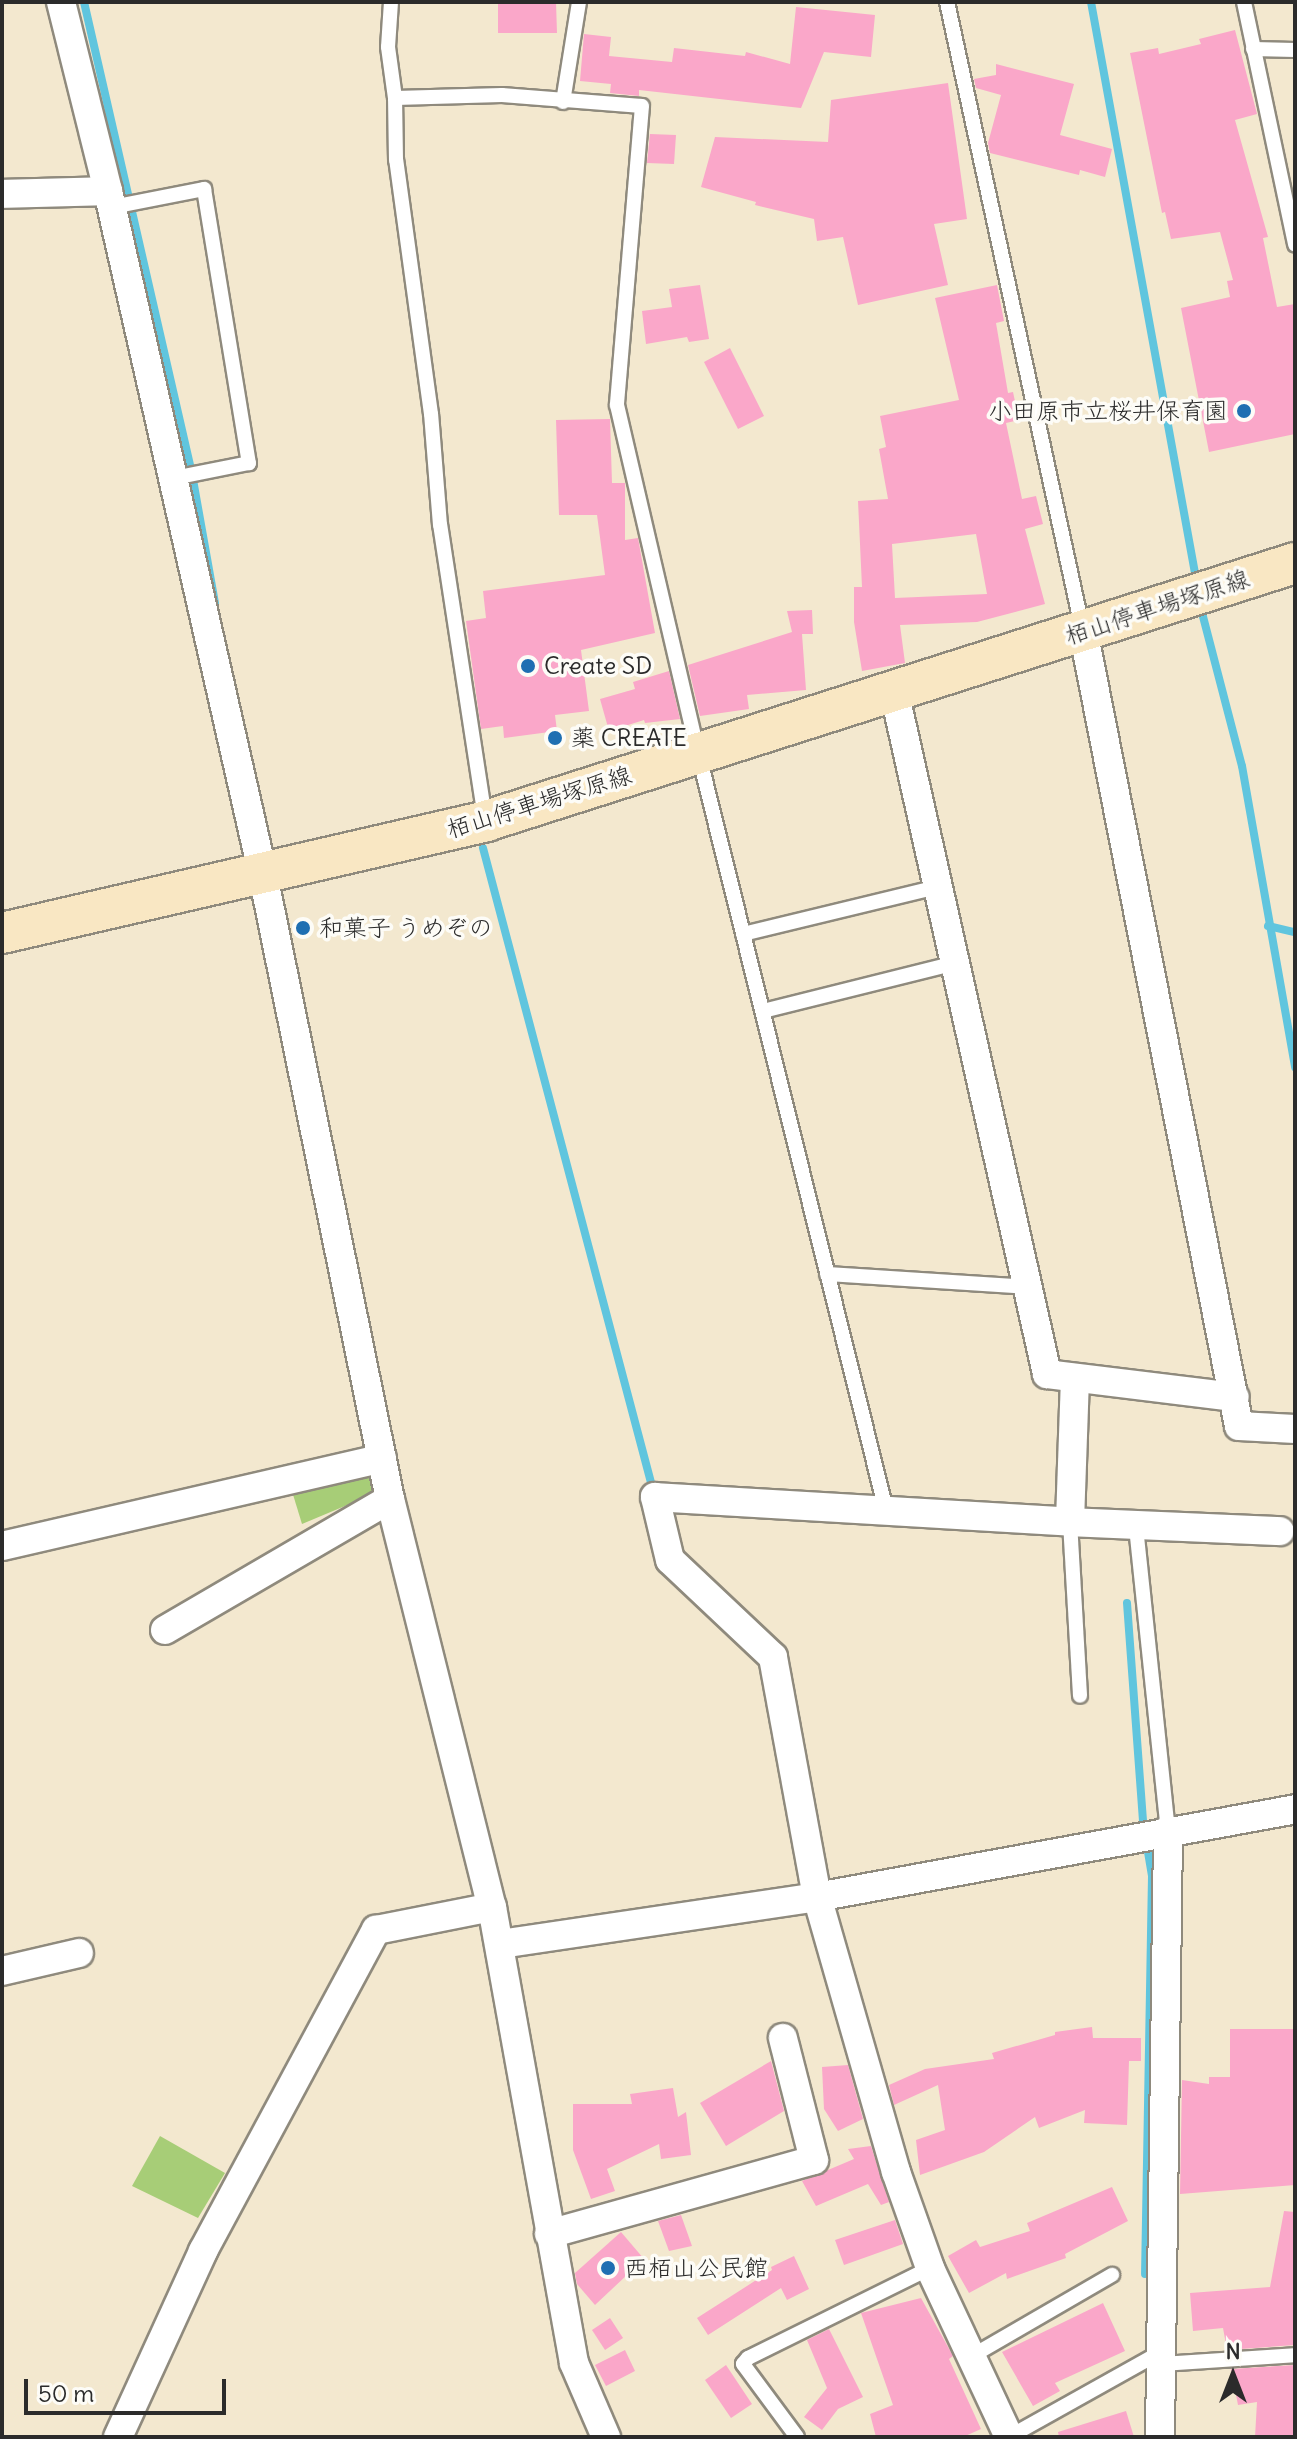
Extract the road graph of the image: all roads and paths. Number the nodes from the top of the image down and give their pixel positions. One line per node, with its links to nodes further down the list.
1 (61, 2): 11 (street)
2 (391, 2): 8 (lane)
3 (579, 2): 9 (lane)
4 (947, 2): 15 (lane)
5 (1244, 2): 6 (lane)
6 (1253, 49): 7 (lane); 12 (lane)
7 (1295, 50)
8 (395, 98): 9 (lane); 18 (lane)
9 (563, 102): 17 (lane)
10 (2, 194): 11 (street)
11 (110, 199): 13 (street); 13 (lane)
12 (1295, 245)
13 (174, 478): 19 (street)
14 (1295, 563): 15 (main road, 栢山停車場塚原線)
15 (1083, 630): 16 (main road, 栢山停車場塚原線); 28 (street)
16 (894, 691): 17 (main road, 栢山停車場塚原線); 20 (street)
17 (698, 752): 18 (main road, 栢山停車場塚原線); 22 (lane)
18 (486, 821): 19 (main road, 栢山停車場塚原線)
19 (263, 875): 21 (main road, 栢山停車場塚原線); 30 (street)
20 (938, 887): 22 (lane); 23 (street)
21 (2, 933)
22 (743, 934): 24 (lane)
23 (955, 963): 24 (lane); 26 (street)
24 (763, 1011): 25 (lane)
25 (827, 1274): 26 (lane); 32 (lane)
26 (1027, 1287): 27 (street)
27 (1075, 1378): 28 (street); 33 (street)
28 (1235, 1397): 29 (street)
29 (1295, 1429)
30 (382, 1458): 31 (street); 36 (street)
31 (390, 1499): 37 (street); 42 (street)
32 (886, 1510): 33 (street); 41 (street)
33 (1070, 1522): 34 (street); 38 (lane)
34 (1136, 1527): 35 (street); 40 (lane)
35 (1280, 1531)
36 (2, 1546)
37 (165, 1630)
38 (1080, 1696)
39 (1295, 1809): 40 (street)
40 (1168, 1830): 41 (street); 52 (street)
41 (817, 1897): 43 (street); 48 (street)
42 (492, 1907): 43 (street); 53 (street)
43 (500, 1944): 47 (street)
44 (79, 1953): 45 (street)
45 (2, 1971)
46 (783, 2038): 47 (street)
47 (549, 2234): 54 (street)
48 (930, 2268): 51 (street); 55 (lane)
49 (1112, 2275): 51 (lane)
50 (1295, 2355): 52 (lane)
51 (972, 2356): 56 (street)
52 (1161, 2358): 56 (lane); 57 (street)
53 (118, 2437)
54 (606, 2437)
55 (797, 2437)
56 (1009, 2437)
57 (1160, 2437)

